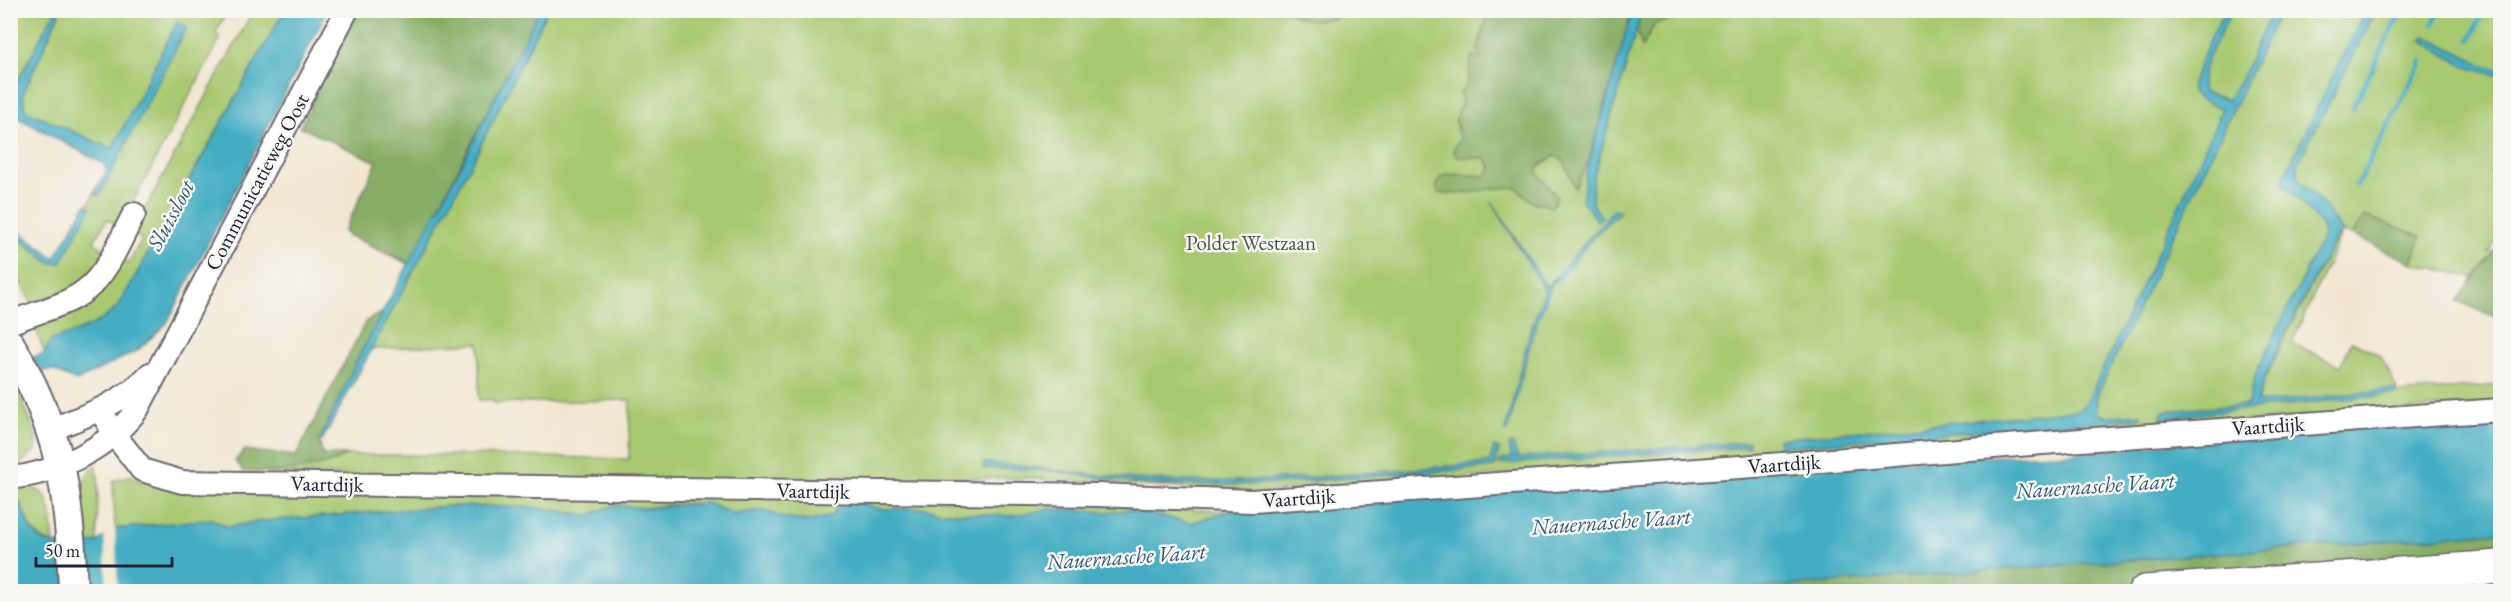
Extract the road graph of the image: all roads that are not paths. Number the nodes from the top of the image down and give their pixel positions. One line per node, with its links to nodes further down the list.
1 (347, 10): 4 (street, Communicatieweg Oost)
2 (134, 214): 3 (street)
3 (10, 323)
4 (166, 354): 6 (street, Communicatieweg Oost); 9 (street, Communicatieweg Oost)
5 (18, 358): 8 (main road)
6 (101, 410): 8 (street, Communicatieweg Oost); 9 (street, Vaartdijk)
7 (2500, 410): 9 (street, Vaartdijk)
8 (52, 429): 10 (main road)
9 (114, 434): 10 (street, Communicatieweg Oost)
10 (62, 465): 11 (street); 13 (main road)
11 (10, 478)
12 (2500, 567): 14 (highway)
13 (73, 591)
14 (2145, 591)

